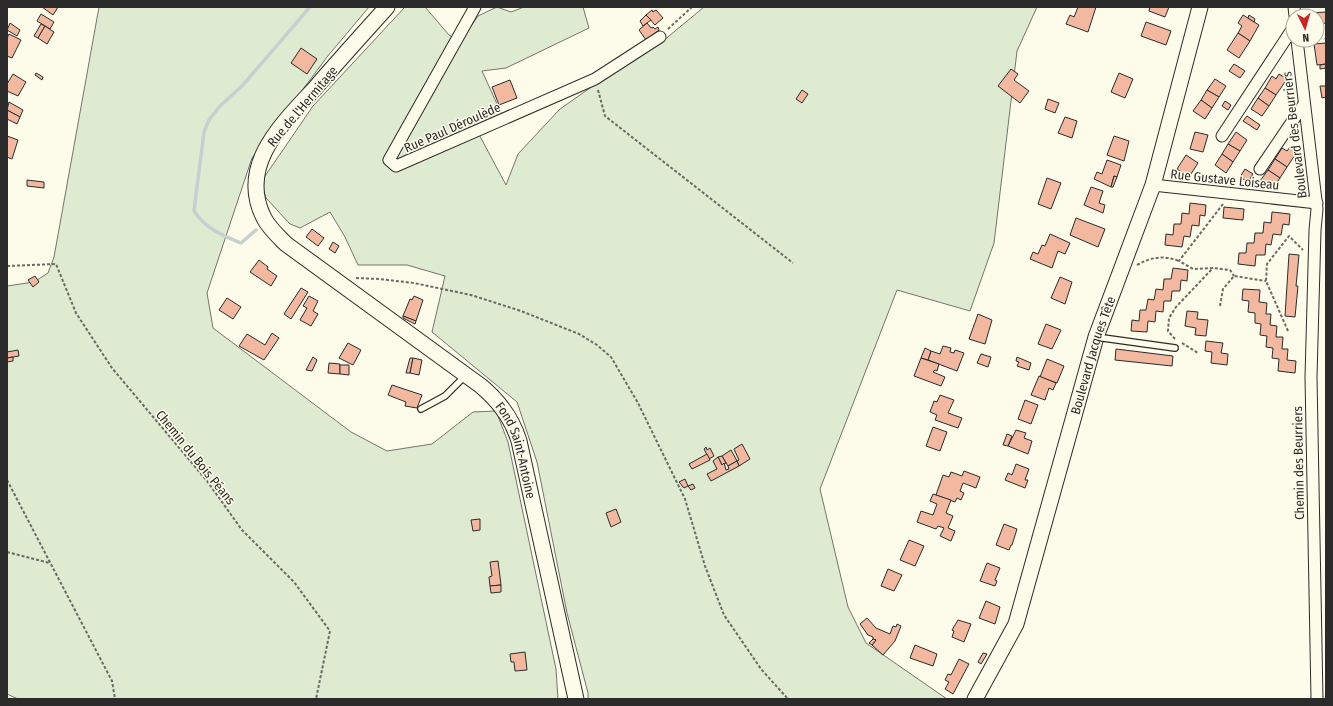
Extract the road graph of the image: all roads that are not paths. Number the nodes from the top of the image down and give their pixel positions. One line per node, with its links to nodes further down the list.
1 (387, 7): 13 (main road, Rue de l'Hermitage)
2 (474, 7): 4 (street, Rue Paul Déroulède)
3 (1200, 7): 10 (main road, Boulevard Jacques Tête)
4 (660, 37)
5 (1285, 40): 8 (street)
6 (1299, 48): 7 (street, Boulevard des Beurriers)
7 (1304, 104): 9 (street); 11 (street, Boulevard des Beurriers)
8 (1222, 136)
9 (1260, 170)
10 (1153, 185): 11 (street, Rue Gustave Loiseau); 14 (main road, Boulevard Jacques Tête)
11 (1317, 203): 12 (street, Boulevard des Beurriers)
12 (1321, 226): 20 (street, Chemin des Beurriers)
13 (338, 282): 16 (main road, Fond Saint-Antoine)
14 (1096, 337): 15 (lane); 19 (main road, Boulevard Jacques Tête)
15 (1175, 348)
16 (466, 375): 17 (lane); 18 (main road, Fond Saint-Antoine)
17 (421, 409)
18 (576, 697)
19 (975, 699)
20 (1316, 699)

